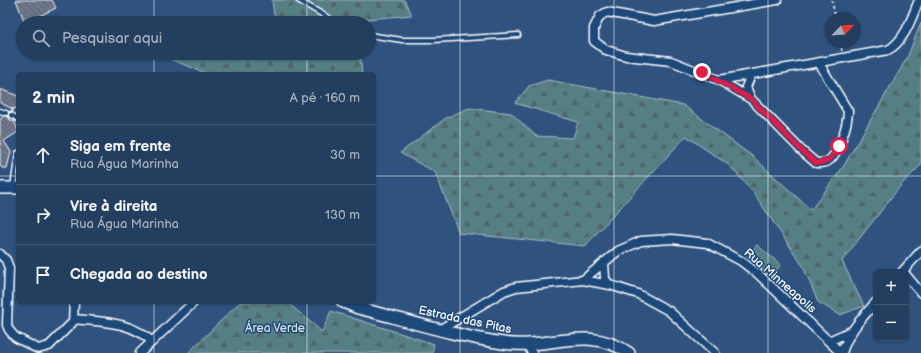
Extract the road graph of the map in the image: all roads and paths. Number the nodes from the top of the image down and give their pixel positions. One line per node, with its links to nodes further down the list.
1 (298, 0): 6 (lane)
2 (777, 0): 11 (street)
3 (832, 0): 5 (path)
4 (919, 0): 9 (street)
5 (834, 12)
6 (325, 16)
7 (376, 36): 8 (lane)
8 (518, 36)
9 (819, 63): 10 (street); 12 (street)
10 (751, 75): 11 (street); 12 (street)
11 (719, 80): 12 (street)
12 (751, 99)
13 (0, 111): 14 (lane)
14 (6, 113)
15 (11, 115): 16 (lane)
16 (16, 118)
17 (16, 162): 19 (lane)
18 (0, 179): 19 (main road)
19 (10, 188)
20 (921, 251): 23 (street)
21 (0, 254): 32 (street)
22 (604, 262): 25 (street, Rua Minneapolis); 26 (street); 35 (street, Rua Minneapolis)
23 (906, 269)
24 (909, 279): 27 (street)
25 (583, 280): 26 (street); 33 (street)
26 (610, 285): 40 (street)
27 (921, 293)
28 (74, 304): 32 (street)
29 (192, 304): 36 (street)
30 (347, 304): 33 (main road, Estrada das Pitas)
31 (873, 305): 34 (street)
32 (74, 319): 36 (street)
33 (441, 329): 37 (main road, Estrada das Pitas)
34 (851, 331): 35 (street); 41 (street)
35 (829, 341): 41 (street, Rua Minneapolis)
36 (152, 342): 38 (street)
37 (530, 348): 39 (main road, Estrada das Pitas)
38 (140, 353)
39 (629, 353)
40 (715, 353)
41 (842, 353)

